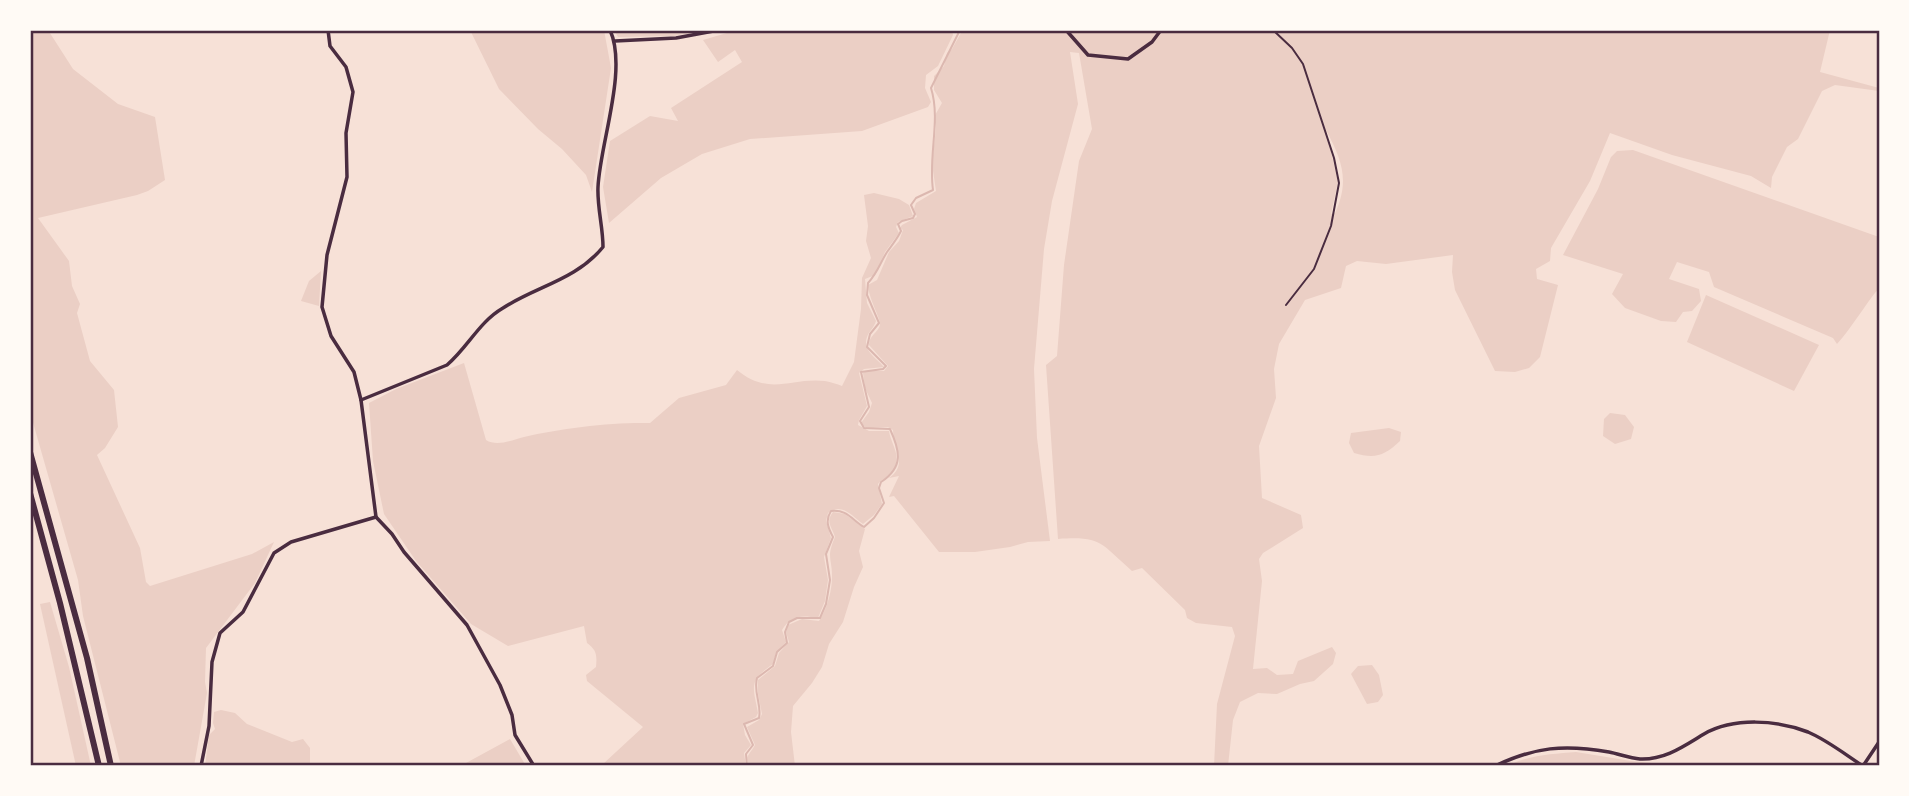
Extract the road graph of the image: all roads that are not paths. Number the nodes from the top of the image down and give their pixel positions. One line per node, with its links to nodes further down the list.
1 (328, 30): 7 (street)
2 (610, 30): 6 (street)
3 (719, 30): 6 (street)
4 (1066, 30): 5 (street)
5 (1161, 30)
6 (615, 41): 7 (street)
7 (360, 400): 10 (street)
8 (30, 452): 13 (highway)
9 (30, 493): 12 (highway)
10 (376, 517): 14 (street); 15 (street)
11 (1879, 742): 17 (street)
12 (99, 766)
13 (111, 766)
14 (201, 766)
15 (534, 766)
16 (1494, 766): 17 (street)
17 (1863, 766)

